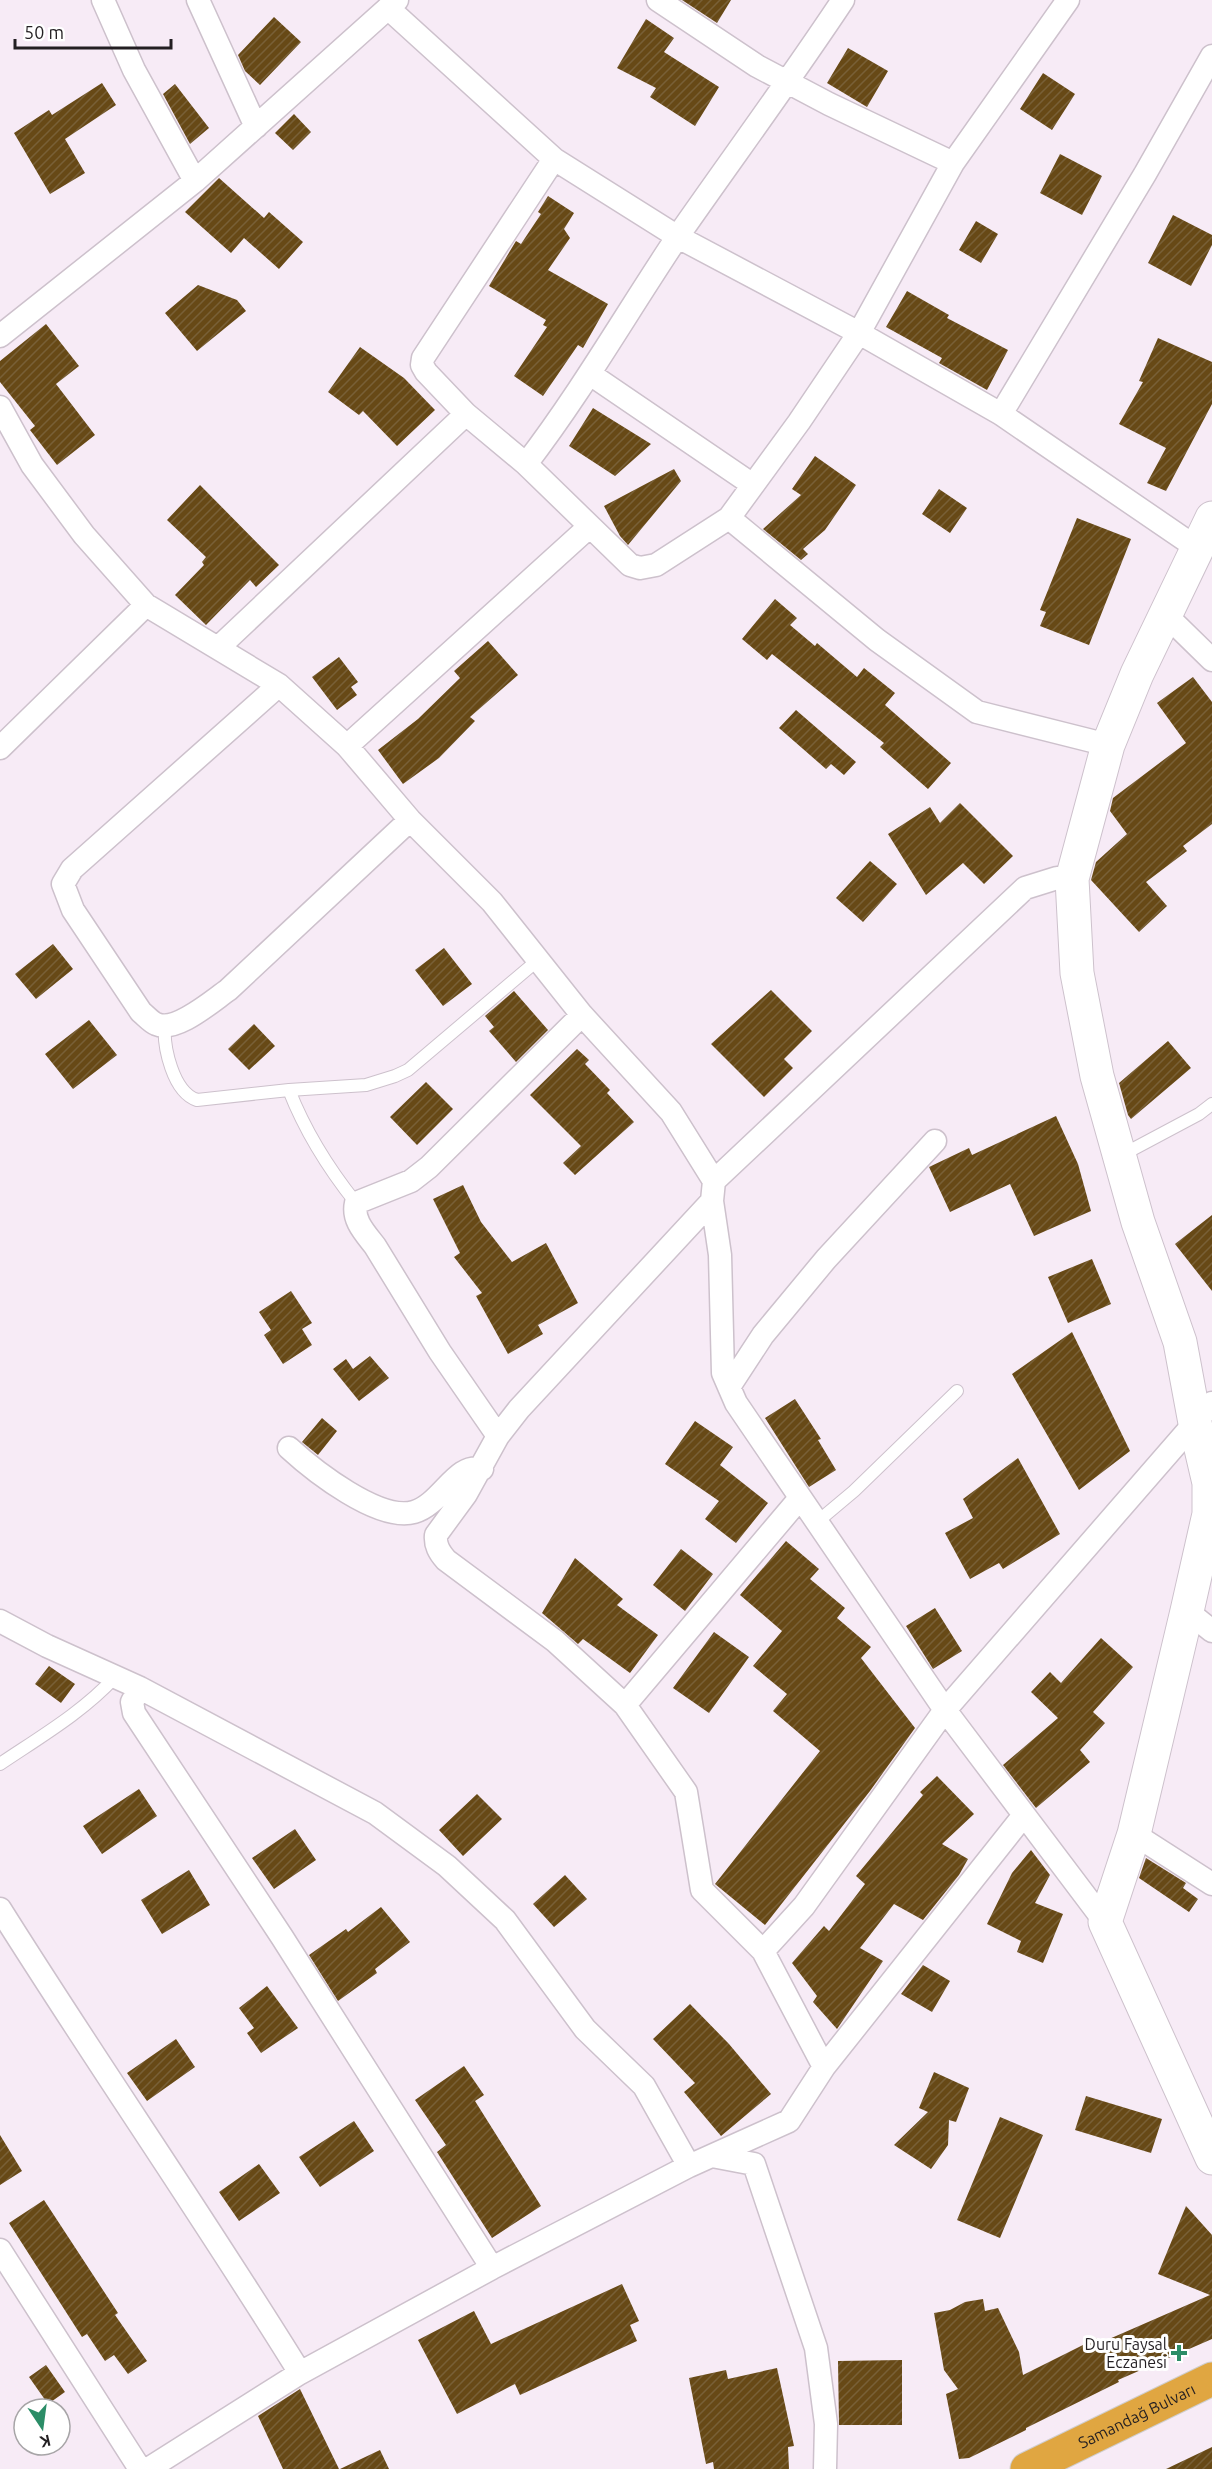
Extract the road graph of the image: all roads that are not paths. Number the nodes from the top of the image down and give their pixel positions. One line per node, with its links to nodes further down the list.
1 (103, 0): 12 (street)
2 (198, 0): 9 (street)
3 (660, 0): 8 (street)
4 (843, 0): 8 (street)
5 (1068, 0): 11 (street)
6 (392, 4): 9 (street); 10 (street)
7 (1212, 56): 19 (street)
8 (788, 83): 11 (street); 13 (street)
9 (256, 127): 12 (street)
10 (554, 159): 13 (street); 18 (street)
11 (953, 162): 14 (street)
12 (195, 181): 15 (street)
13 (678, 237): 14 (street); 16 (street)
14 (859, 333): 19 (street); 21 (street)
15 (0, 336)
16 (590, 374): 20 (street); 21 (street)
17 (0, 407): 26 (street)
18 (466, 414): 20 (street); 28 (street)
19 (1001, 414): 25 (street)
20 (526, 464): 24 (street)
21 (753, 485): 22 (street)
22 (729, 518): 24 (street); 31 (street)
23 (1212, 518): 25 (street)
24 (590, 527): 32 (street)
25 (1197, 548): 27 (street)
26 (146, 605): 28 (street); 33 (street)
27 (1165, 614): 29 (street); 31 (street)
28 (219, 647): 30 (street)
29 (1212, 660)
30 (279, 685): 32 (street); 38 (street)
31 (1108, 745): 35 (street)
32 (347, 746): 34 (street)
33 (0, 747)
34 (410, 820): 36 (street); 38 (street)
35 (1072, 879): 42 (street); 43 (street)
36 (538, 960): 37 (street); 39 (lane)
37 (582, 1015): 43 (street); 44 (street)
38 (165, 1025): 39 (lane)
39 (289, 1089): 44 (lane)
40 (1212, 1104): 42 (lane)
41 (935, 1140): 45 (street)
42 (1120, 1157): 47 (street)
43 (713, 1191): 45 (street); 48 (street)
44 (356, 1203): 48 (street)
45 (729, 1387): 51 (street)
46 (957, 1390): 52 (lane)
47 (1203, 1413): 54 (street); 58 (street)
48 (498, 1436): 50 (street)
49 (289, 1448): 50 (street)
50 (482, 1469): 57 (street)
51 (800, 1498): 52 (street); 57 (street)
52 (816, 1522): 58 (street)
53 (0, 1621): 55 (street)
54 (1199, 1621): 61 (street)
55 (115, 1677): 56 (street); 59 (lane)
56 (140, 1688): 70 (street); 72 (street)
57 (625, 1705): 65 (street)
58 (945, 1710): 60 (street); 65 (street)
59 (0, 1764)
60 (1024, 1815): 64 (street); 66 (street)
61 (1134, 1834): 62 (street); 64 (street)
62 (1212, 1884)
63 (0, 1910): 73 (street)
64 (1105, 1922): 67 (street)
65 (763, 1951): 66 (street)
66 (824, 2067): 68 (street)
67 (1204, 2123): 69 (street)
68 (712, 2156): 70 (street); 78 (street)
69 (1212, 2158)
70 (689, 2166): 72 (street)
71 (0, 2250): 76 (street)
72 (492, 2268): 73 (street)
73 (300, 2373): 77 (street)
74 (1212, 2379): 79 (highway, Samandağ Bulvarı)
75 (1212, 2395): 80 (highway, Samandağ Bulvarı)
76 (140, 2469)
77 (148, 2469)
78 (825, 2469)
79 (1027, 2469)
80 (1056, 2469)

